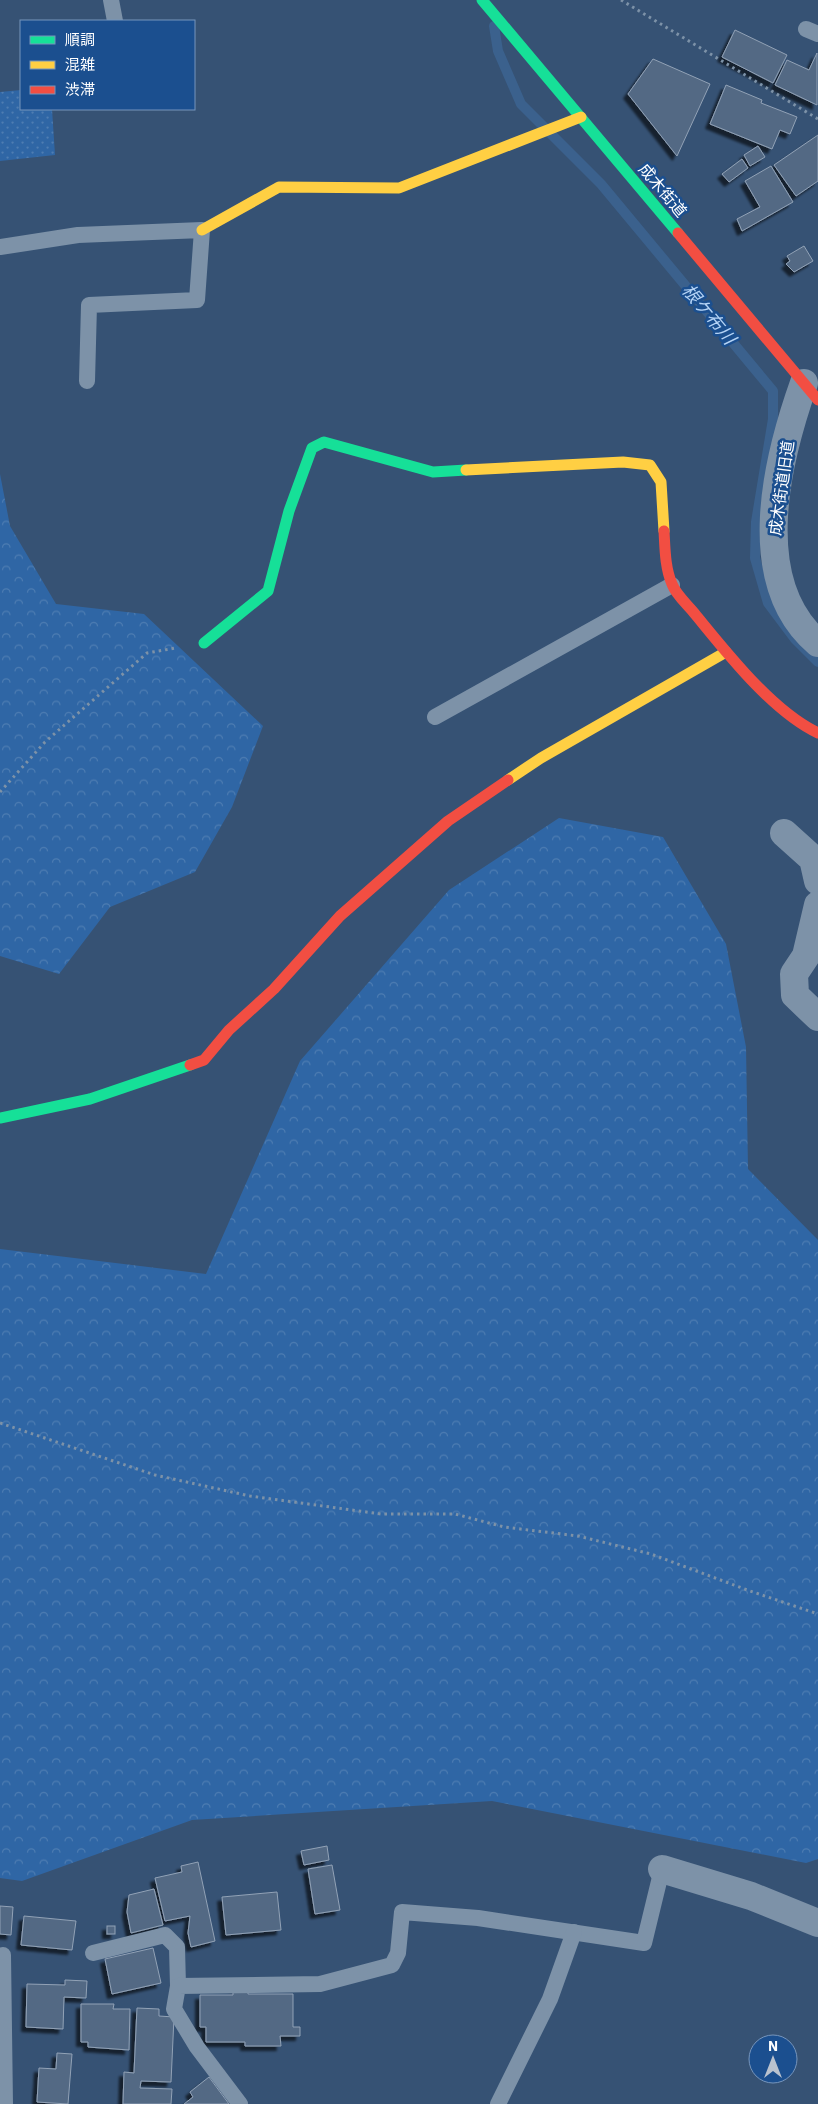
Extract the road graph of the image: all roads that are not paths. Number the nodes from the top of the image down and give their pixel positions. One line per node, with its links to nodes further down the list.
1 (111, 0): 3 (lane)
2 (493, 8): 4 (street, 成木街道)
3 (115, 20)
4 (581, 118): 5 (street); 8 (street, 成木街道)
5 (202, 230): 6 (lane); 7 (lane)
6 (0, 247)
7 (87, 380)
8 (811, 392): 11 (street, 成木街道旧道)
9 (672, 585): 10 (street); 12 (street); 13 (lane)
10 (204, 643)
11 (818, 643)
12 (726, 652): 14 (street); 19 (street)
13 (435, 717)
14 (818, 733)
15 (784, 832): 16 (street)
16 (818, 881)
17 (818, 905): 18 (street)
18 (818, 1017)
19 (0, 1118)
20 (662, 1869): 21 (street); 22 (lane)
21 (818, 1923)
22 (574, 1932): 25 (lane); 28 (lane)
23 (93, 1953): 25 (lane)
24 (3, 1956): 26 (lane)
25 (178, 1986): 27 (lane)
26 (5, 2104)
27 (240, 2104)
28 (498, 2104)

